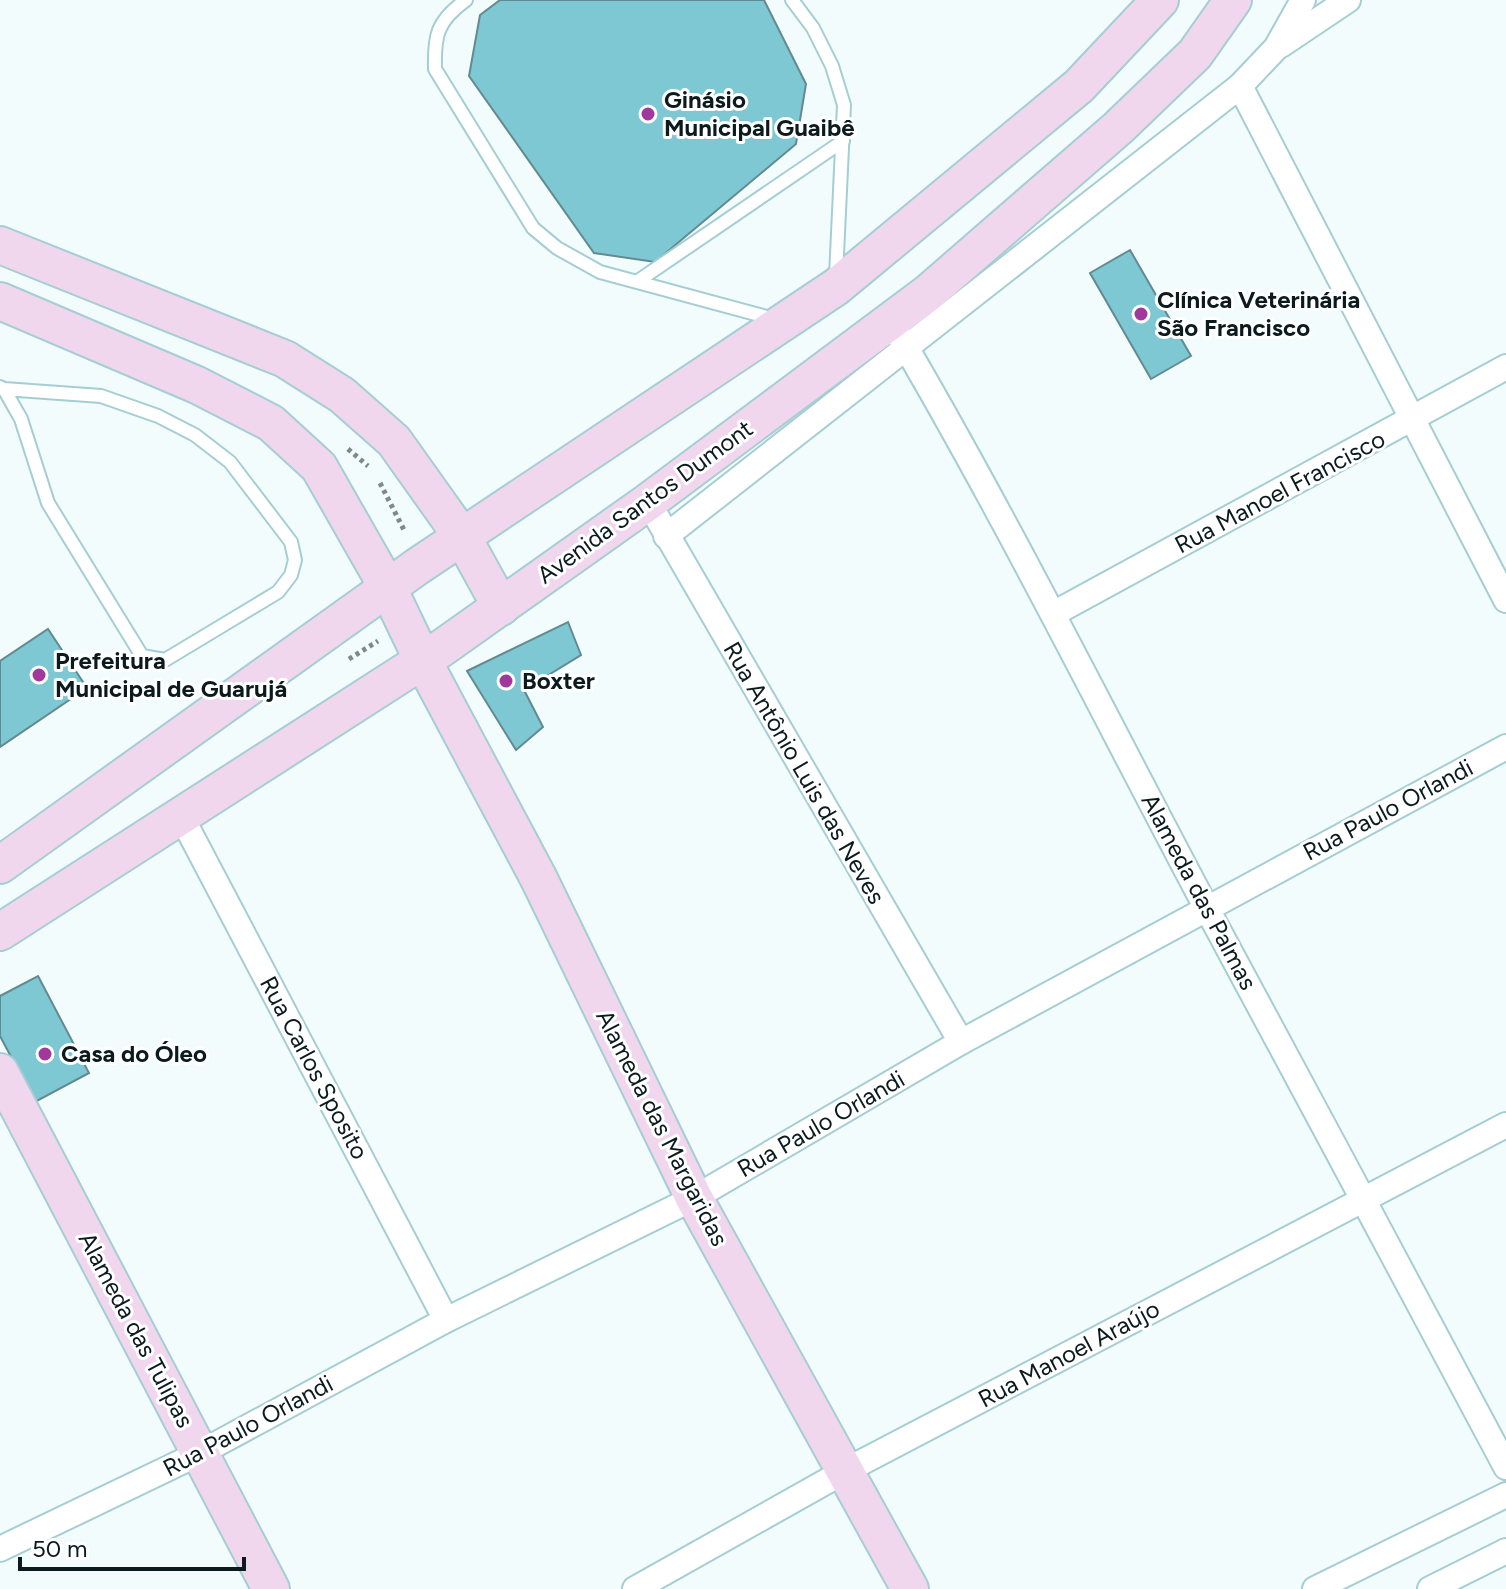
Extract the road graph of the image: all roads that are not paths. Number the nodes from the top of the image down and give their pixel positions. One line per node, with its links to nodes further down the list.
1 (466, 0): 11 (lane)
2 (792, 0): 9 (lane)
3 (1160, 0): 12 (main road)
4 (1233, 0): 15 (main road, Avenida Santos Dumont)
5 (1303, 0): 7 (street, Avenida Santos Dumont)
6 (1348, 0): 7 (street)
7 (1276, 48): 8 (street, Avenida Santos Dumont)
8 (1240, 86): 15 (street, Avenida Santos Dumont); 18 (street)
9 (843, 141): 11 (lane); 12 (lane)
10 (0, 245): 21 (main road)
11 (638, 281): 14 (lane)
12 (836, 287): 14 (main road)
13 (0, 301): 22 (main road, Alameda das Margaridas)
14 (786, 322): 21 (main road)
15 (898, 333): 19 (main road, Avenida Santos Dumont); 20 (street, Avenida Santos Dumont); 25 (street, Alameda das Palmas)
16 (1506, 367): 18 (street, Rua Manoel Francisco)
17 (2, 388): 17 (lane)
18 (1413, 420): 23 (street); 25 (street, Rua Manoel Francisco)
19 (648, 502): 20 (street, Rua Antônio Luis das Neves); 24 (main road, Avenida Santos Dumont)
20 (666, 536): 32 (street, Rua Antônio Luis das Neves)
21 (463, 538): 22 (main road); 24 (main road)
22 (388, 588): 26 (main road, Alameda das Margaridas); 29 (main road)
23 (1506, 600)
24 (501, 607): 26 (main road, Avenida Santos Dumont)
25 (1053, 614): 30 (street, Alameda das Palmas)
26 (423, 661): 28 (main road, Avenida Santos Dumont); 35 (main road, Alameda das Margaridas)
27 (1506, 747): 30 (street, Rua Paulo Orlandi)
28 (181, 816): 31 (main road, Avenida Santos Dumont); 37 (street, Rua Carlos Sposito)
29 (0, 865)
30 (1206, 908): 32 (street, Rua Paulo Orlandi); 36 (street, Alameda das Palmas)
31 (0, 932)
32 (961, 1042): 35 (street, Rua Paulo Orlandi)
33 (0, 1072): 38 (main road, Alameda das Tulipas)
34 (1506, 1125): 36 (street, Rua Manoel Araújo)
35 (694, 1198): 37 (street, Rua Paulo Orlandi); 40 (main road, Alameda das Margaridas)
36 (1365, 1199): 39 (street, Alameda das Palmas); 40 (street, Rua Manoel Araújo)
37 (446, 1320): 38 (street, Rua Paulo Orlandi)
38 (200, 1453): 42 (street, Rua Paulo Orlandi); 44 (main road, Alameda das Tulipas)
39 (1506, 1467)
40 (845, 1471): 45 (street, Rua Manoel Araújo); 46 (main road, Alameda das Margaridas)
41 (1506, 1495): 47 (street)
42 (0, 1549)
43 (1506, 1551): 48 (street)
44 (271, 1589)
45 (635, 1589)
46 (910, 1589)
47 (1315, 1589)
48 (1430, 1589)

